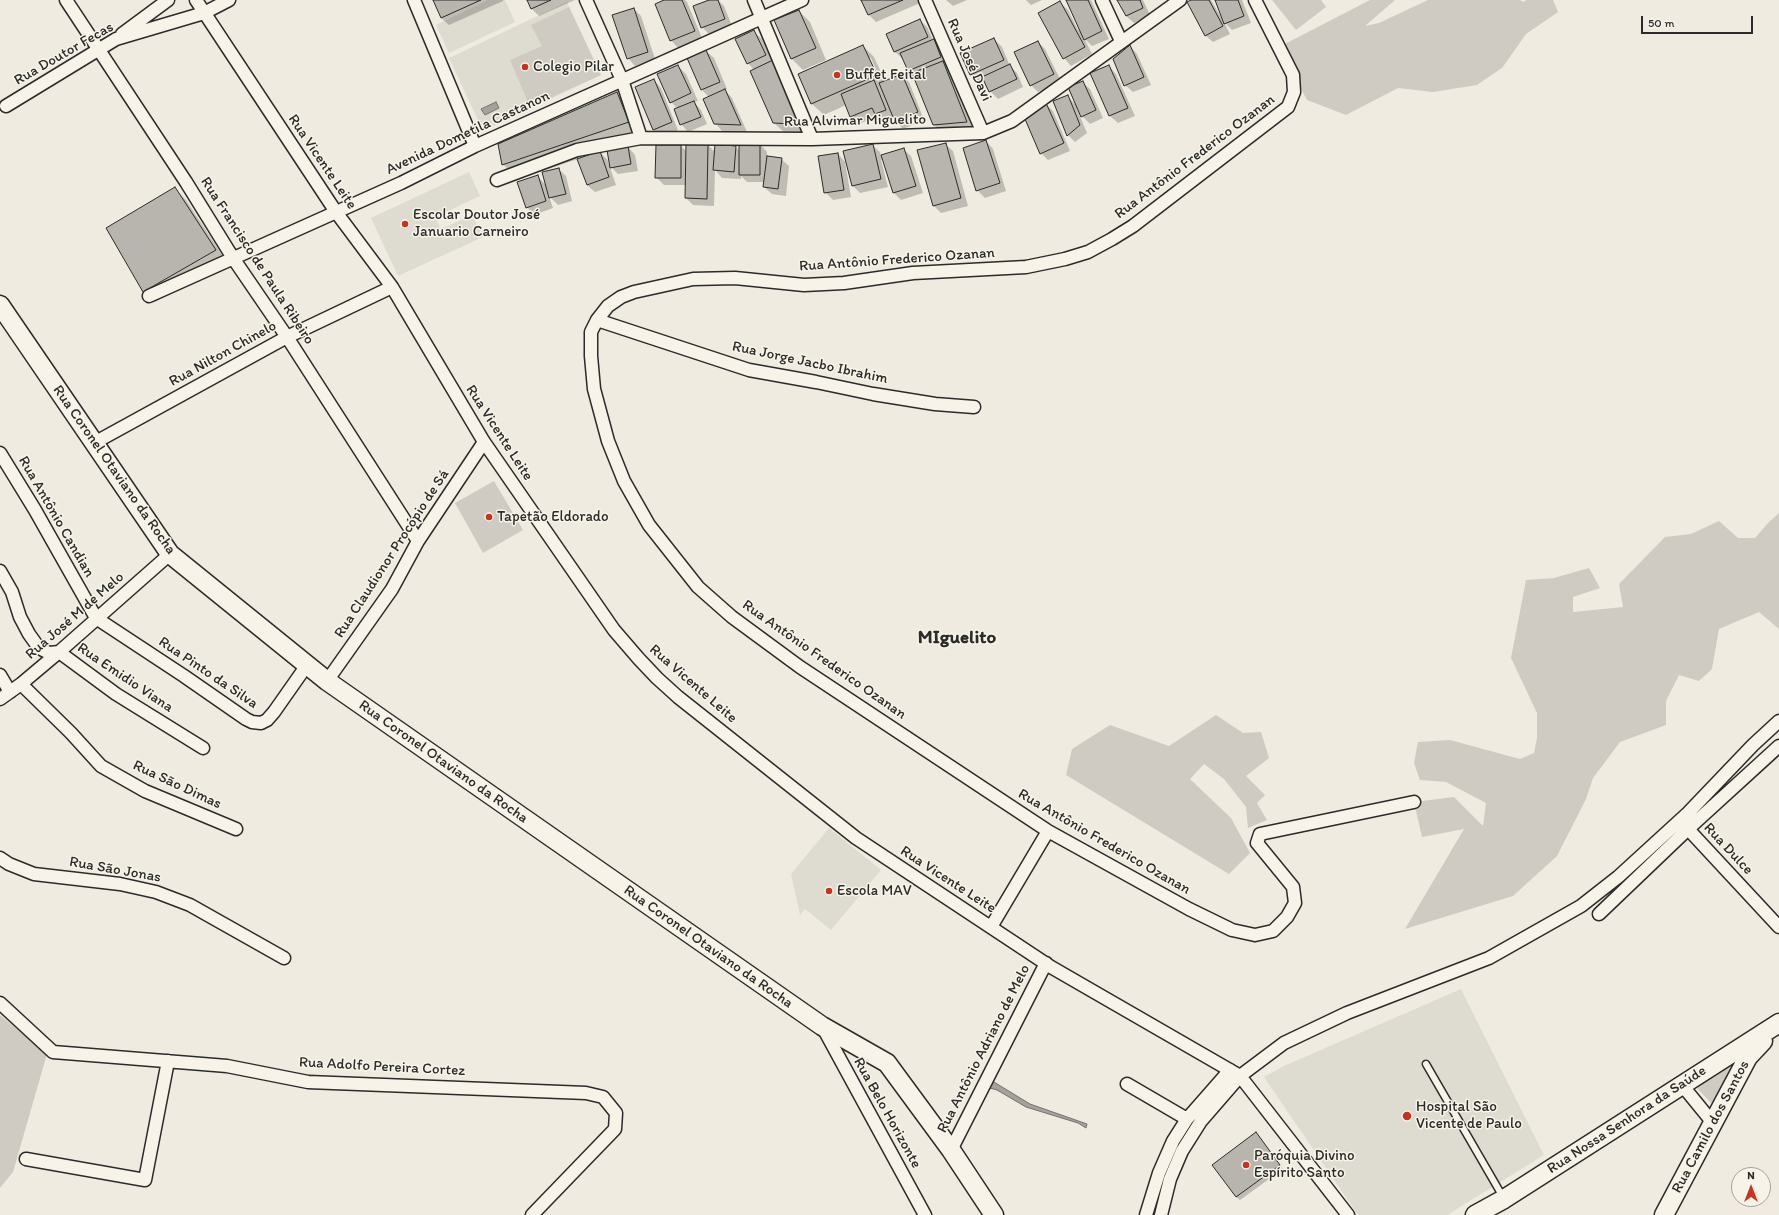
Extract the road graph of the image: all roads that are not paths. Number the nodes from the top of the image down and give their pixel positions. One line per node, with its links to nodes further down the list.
1 (66, 0): 17 (street, Rua Francisco de Paula Ribeiro)
2 (168, 0): 15 (street)
3 (196, 0): 13 (street, Rua Vicente Leite)
4 (229, 0): 13 (street, Rua Doutor Fecas)
5 (414, 0): 23 (street)
6 (586, 0): 18 (street)
7 (754, 0): 14 (street)
8 (802, 0): 14 (street, Avenida Dometila Castanon)
9 (925, 0): 20 (street, Rua José Davi)
10 (1102, 0): 16 (street)
11 (1180, 0): 16 (street, Rua Alvimar Miguelito)
12 (1255, 0): 30 (street, Rua Antônio Frederico Ozanan)
13 (204, 13): 15 (street, Rua Doutor Fecas); 25 (street, Rua Vicente Leite)
14 (763, 18): 18 (street, Avenida Dometila Castanon); 22 (street)
15 (116, 39): 17 (street, Rua Doutor Fecas)
16 (1121, 41): 20 (street, Rua Alvimar Miguelito)
17 (98, 50): 19 (street, Rua Doutor Fecas); 26 (street, Rua Francisco de Paula Ribeiro)
18 (622, 80): 21 (street); 23 (street, Avenida Dometila Castanon)
19 (6, 106)
20 (983, 133): 22 (street, Rua Alvimar Miguelito)
21 (642, 138): 22 (street, Rua Alvimar Miguelito); 24 (street, Rua Alvimar Miguelito)
22 (812, 138)
23 (475, 146): 25 (street, Avenida Dometila Castanon)
24 (497, 180)
25 (336, 212): 26 (street, Avenida Dometila Castanon); 27 (street, Rua Vicente Leite)
26 (233, 258): 28 (street, Avenida Dometila Castanon); 31 (street, Rua Francisco de Paula Ribeiro)
27 (392, 287): 31 (street, Rua Nilton Chinelo); 33 (street, Rua Vicente Leite)
28 (149, 296)
29 (0, 305): 34 (street, Rua Coronel Otaviano da Rocha)
30 (597, 320): 32 (street, Rua Jorge Jacbo Ibrahim); 53 (street, Rua Antônio Frederico Ozanan)
31 (287, 336): 34 (street, Rua Nilton Chinelo); 36 (street, Rua Francisco de Paula Ribeiro)
32 (974, 407)
33 (484, 442): 36 (street, Rua Claudionor Procópio de Sá); 56 (street, Rua Vicente Leite)
34 (94, 443): 37 (street, Rua Coronel Otaviano da Rocha)
35 (0, 453): 39 (street, Rua Antônio Candian)
36 (418, 542): 43 (street, Rua Claudionor Procópio de Sá)
37 (170, 554): 39 (street, Rua José M de Melo); 41 (street, Rua Coronel Otaviano da Rocha)
38 (0, 571): 40 (street, Rua Emidio Viana)
39 (96, 618): 40 (street, Rua José M de Melo); 41 (street, Rua Pinto da Silva)
40 (59, 652): 44 (street, Rua José M de Melo); 48 (street, Rua Emidio Viana)
41 (307, 665): 43 (street, Rua Coronel Otaviano da Rocha)
42 (0, 675): 45 (street)
43 (327, 682): 62 (street, Rua Coronel Otaviano da Rocha)
44 (21, 684): 45 (street, Rua José M de Melo); 51 (street, Rua São Dimas)
45 (5, 695)
46 (1779, 721): 50 (street)
47 (1779, 746): 52 (street)
48 (203, 748)
49 (1414, 802): 53 (street, Rua Antônio Frederico Ozanan)
50 (1677, 823): 52 (street); 65 (street)
51 (236, 829)
52 (1688, 829): 55 (street, Rua Dulce); 57 (street, Rua Dulce)
53 (1048, 831): 56 (street)
54 (0, 858): 58 (street, Rua São Jonas)
55 (1600, 914)
56 (991, 927): 59 (street, Rua Vicente Leite)
57 (1779, 927)
58 (284, 958)
59 (1046, 963): 65 (street, Rua Vicente Leite); 70 (street, Rua Antônio Adriano de Melo)
60 (0, 1003): 63 (street, Rua Adolfo Pereira Cortez)
61 (1779, 1023): 67 (street, Rua Nossa Senhora da Saúde); 69 (street, Rua Camilo dos Santos)
62 (822, 1026): 70 (street, Rua Coronel Otaviano da Rocha); 74 (street, Rua Belo Horizonte)
63 (168, 1061): 71 (street); 73 (street, Rua Adolfo Pereira Cortez)
64 (1426, 1064): 72 (lane)
65 (1235, 1073): 68 (street); 77 (street); 78 (street, Rua Vicente Leite)
66 (1126, 1084): 68 (street)
67 (1682, 1085): 69 (street); 72 (street, Rua Nossa Senhora da Saúde)
68 (1186, 1119): 76 (street)
69 (1713, 1123): 80 (street, Rua Camilo dos Santos)
70 (951, 1150): 75 (street, Rua Coronel Otaviano da Rocha)
71 (26, 1159)
72 (1504, 1199): 79 (street, Rua Nossa Senhora da Saúde)
73 (532, 1215)
74 (925, 1215)
75 (994, 1215)
76 (1146, 1215)
77 (1161, 1215)
78 (1348, 1215)
79 (1475, 1215)
80 (1664, 1215)

